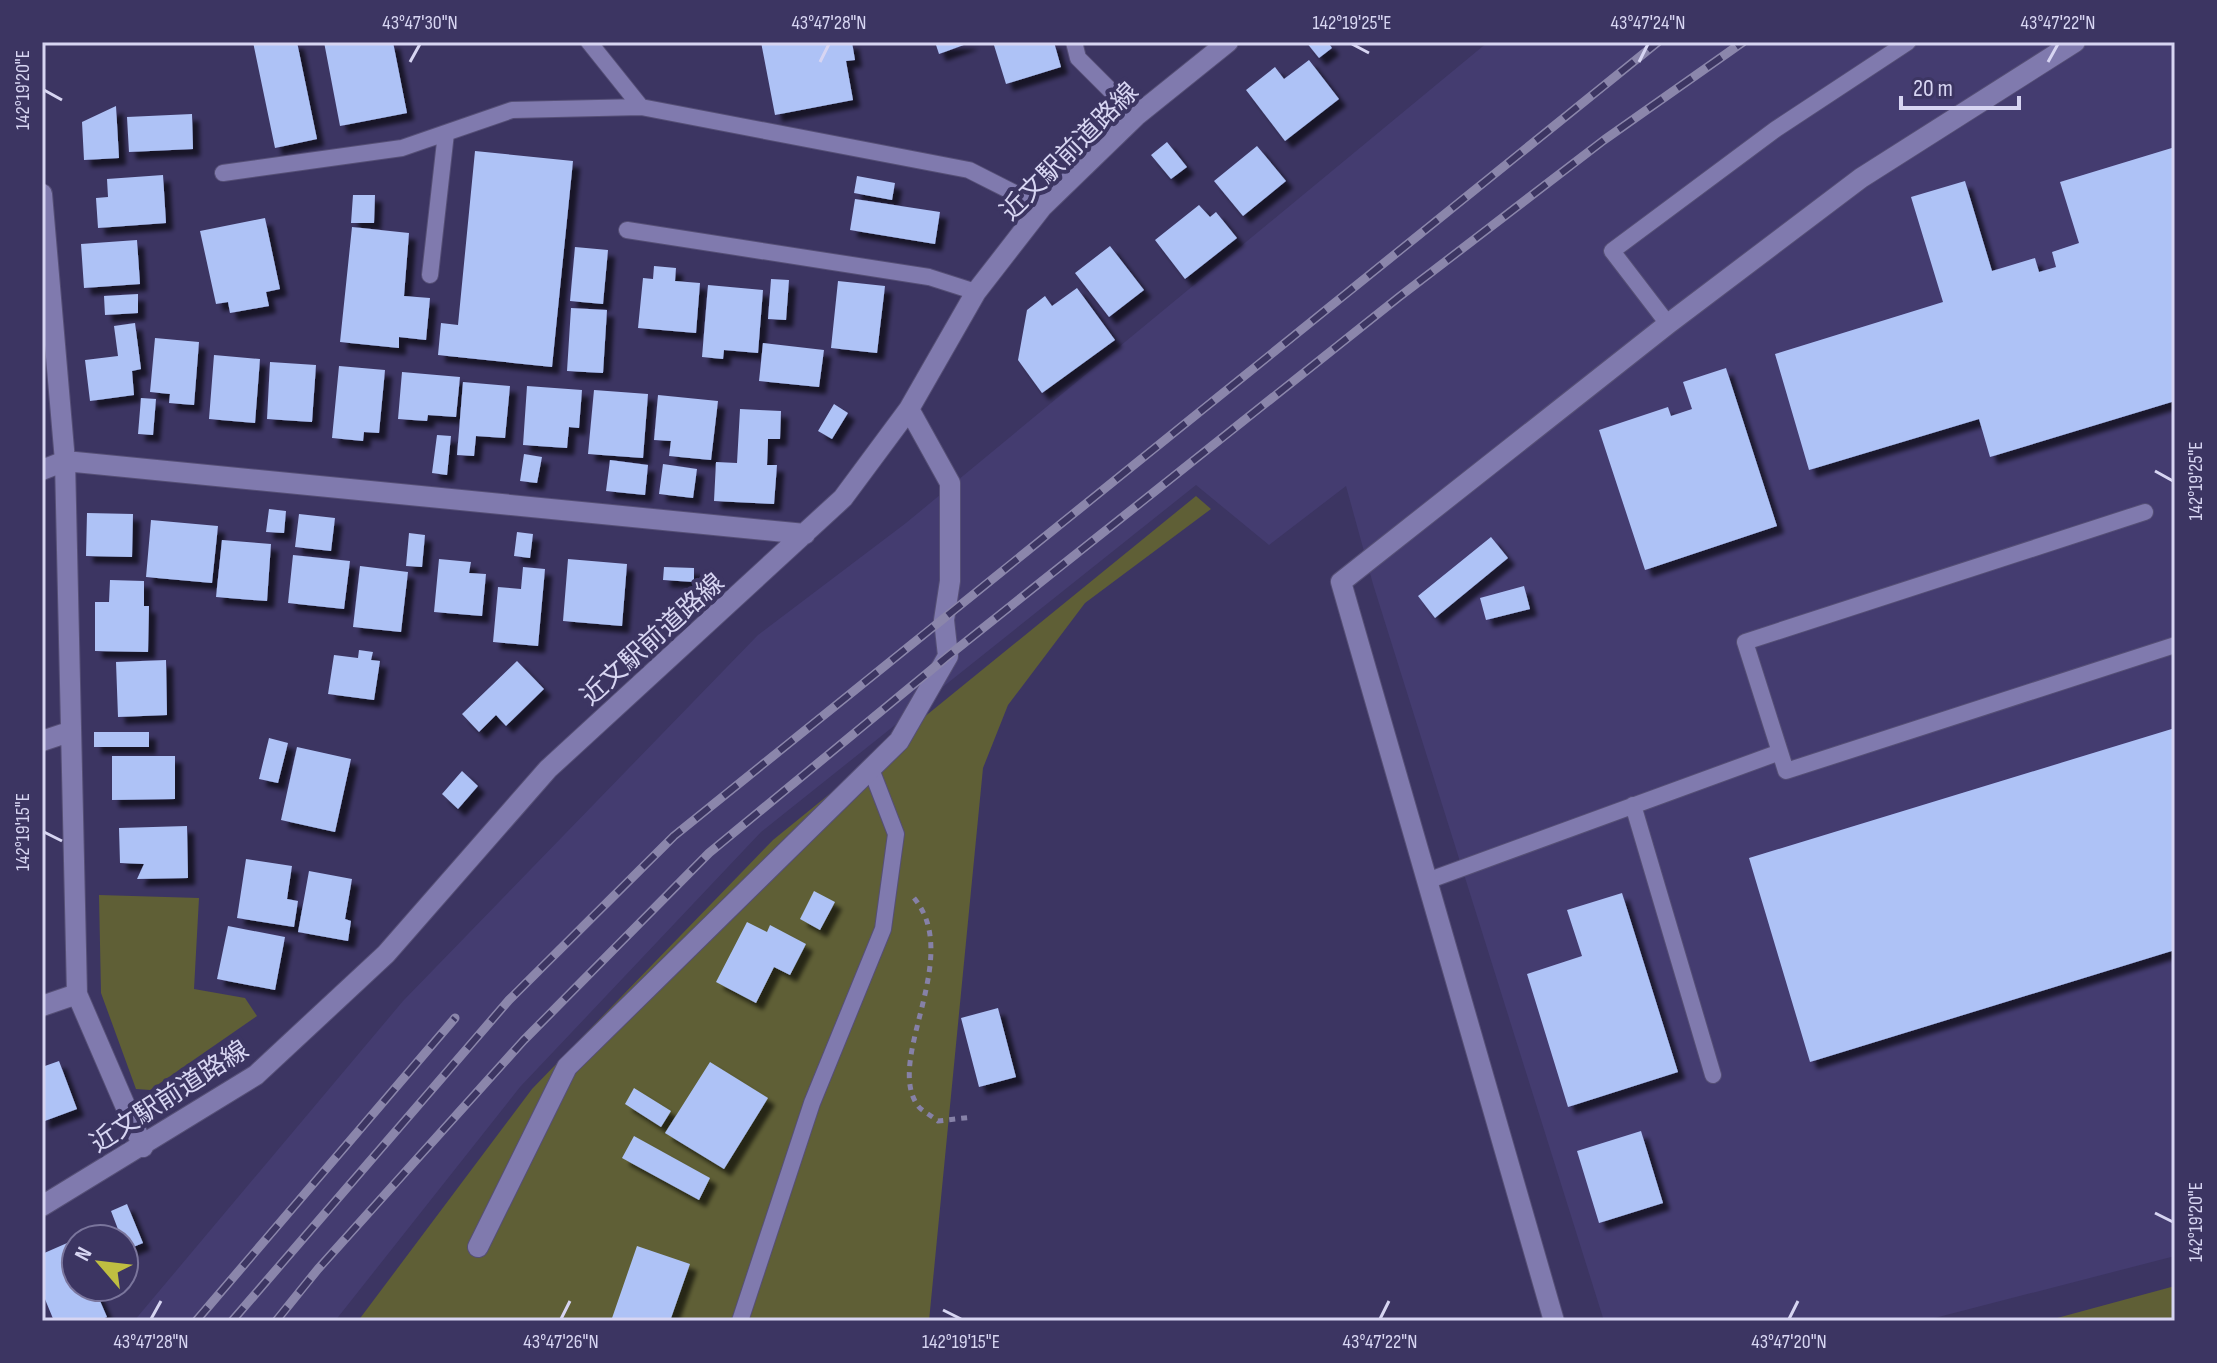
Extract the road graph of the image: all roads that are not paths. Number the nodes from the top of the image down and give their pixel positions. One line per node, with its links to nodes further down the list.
1 (589, 42): 6 (lane)
2 (1074, 42): 7 (lane)
3 (1228, 42): 7 (street, 近文駅前道路線)
4 (1908, 42): 15 (lane)
5 (2075, 42): 15 (street)
6 (641, 107): 8 (lane); 11 (lane)
7 (1136, 116): 11 (street, 近文駅前道路線)
8 (446, 133): 9 (lane); 13 (lane)
9 (223, 173)
10 (42, 194): 17 (street)
11 (1042, 207): 14 (street, 近文駅前道路線)
12 (627, 230): 14 (lane)
13 (430, 275)
14 (976, 292): 16 (street, 近文駅前道路線)
15 (1668, 324): 27 (street)
16 (909, 409): 20 (street, 近文駅前道路線); 25 (street)
17 (65, 461): 18 (street); 20 (street); 22 (street)
18 (42, 470)
19 (2145, 512): 24 (lane)
20 (805, 534): 31 (street, 近文駅前道路線)
21 (2175, 645): 24 (lane)
22 (69, 732): 23 (street); 28 (street)
23 (42, 741)
24 (1780, 752): 26 (lane)
25 (871, 769): 33 (street); 34 (lane)
26 (1633, 805): 27 (lane); 30 (lane)
27 (1427, 881): 35 (street)
28 (77, 994): 29 (street); 31 (street)
29 (42, 1006)
30 (1713, 1075)
31 (143, 1147): 32 (street, 近文駅前道路線)
32 (42, 1206)
33 (478, 1247)
34 (740, 1321)
35 (1554, 1321)

